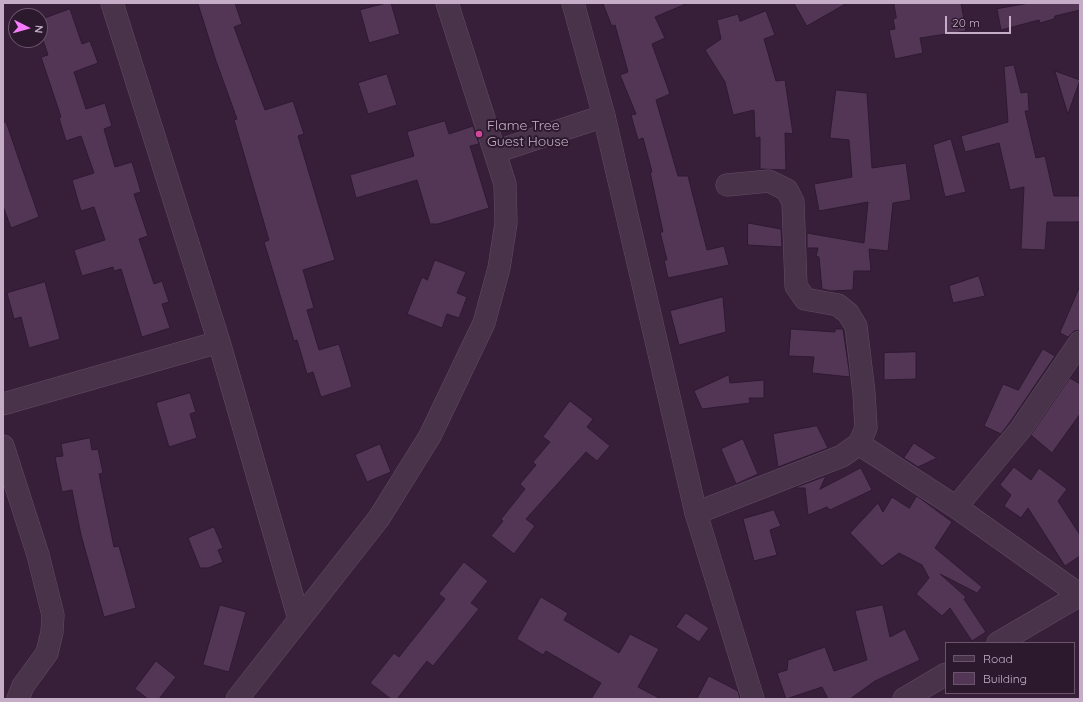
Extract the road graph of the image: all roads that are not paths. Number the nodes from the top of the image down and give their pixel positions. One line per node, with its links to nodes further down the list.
1 (112, 3): 7 (street)
2 (447, 3): 5 (street)
3 (572, 3): 4 (street)
4 (604, 116): 5 (street); 13 (street)
5 (495, 152): 15 (street)
6 (727, 185): 10 (street)
7 (220, 342): 9 (street); 15 (street)
8 (1080, 342): 12 (street)
9 (3, 404)
10 (859, 444): 12 (street); 13 (street)
11 (3, 446): 18 (street)
12 (956, 507): 14 (street)
13 (696, 513): 20 (street)
14 (1080, 595): 16 (street)
15 (299, 619): 19 (street)
16 (1000, 642)
17 (945, 675): 21 (street)
18 (18, 699)
19 (237, 699)
20 (753, 699)
21 (904, 699)

